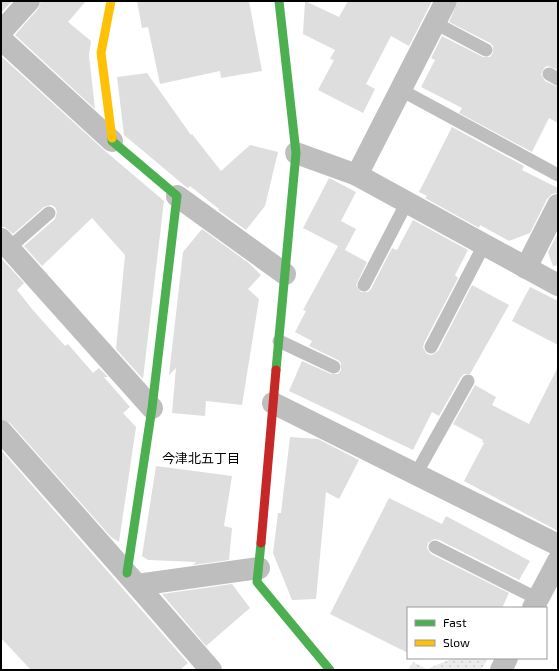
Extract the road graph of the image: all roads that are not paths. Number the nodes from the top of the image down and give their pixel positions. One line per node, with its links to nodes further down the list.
1 (29, 1): 6 (street)
2 (112, 1): 10 (street)
3 (279, 1): 11 (street)
4 (446, 1): 5 (street)
5 (435, 23): 8 (lane); 9 (street)
6 (1, 32)
7 (1, 39): 10 (street)
8 (486, 50)
9 (401, 90): 12 (street); 13 (lane)
10 (112, 141): 14 (street)
11 (296, 153): 12 (street); 21 (street)
12 (357, 175): 15 (street)
13 (558, 175)
14 (177, 196): 21 (street); 29 (street)
15 (407, 202): 19 (street); 22 (lane)
16 (558, 205): 20 (street)
17 (49, 213): 18 (lane)
18 (5, 243): 29 (street)
19 (484, 245): 20 (street); 25 (lane)
20 (526, 268): 23 (street)
21 (285, 274): 24 (street)
22 (364, 285)
23 (558, 285)
24 (279, 341): 26 (lane); 28 (street)
25 (431, 347)
26 (334, 367)
27 (468, 381): 31 (lane)
28 (272, 403): 31 (street); 35 (street)
29 (152, 408): 36 (street)
30 (1, 431): 36 (street)
31 (416, 474): 32 (street)
32 (558, 545)
33 (435, 547): 37 (lane)
34 (558, 562): 37 (street)
35 (259, 568): 36 (street); 40 (street)
36 (132, 579): 39 (street)
37 (536, 603)
38 (506, 659): 41 (street)
39 (211, 670)
40 (330, 670)
41 (501, 670)

